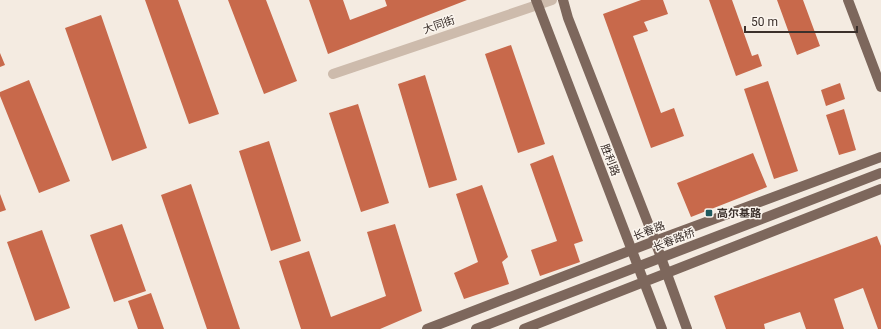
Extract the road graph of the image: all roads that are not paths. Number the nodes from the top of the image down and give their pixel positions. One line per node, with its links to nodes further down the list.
1 (552, 0): 4 (street, 大同街)
2 (563, 0): 10 (main road, 胜利路)
3 (848, 0): 6 (main road)
4 (537, 2): 5 (street, 大同街); 11 (main road, 胜利路)
5 (333, 74)
6 (881, 87)
7 (881, 157): 10 (main road, 长春路)
8 (881, 173): 15 (main road, 长春路桥, bridge)
9 (881, 190): 12 (main road)
10 (654, 241): 11 (main road, 长春路); 12 (main road, 胜利路)
11 (632, 250): 13 (main road, 胜利路); 14 (main road, 长春路)
12 (665, 273): 13 (main road); 18 (main road, 胜利路)
13 (644, 282): 16 (main road); 17 (main road, 胜利路)
14 (427, 329)
15 (476, 329)
16 (524, 329)
17 (662, 329)
18 (687, 329)

